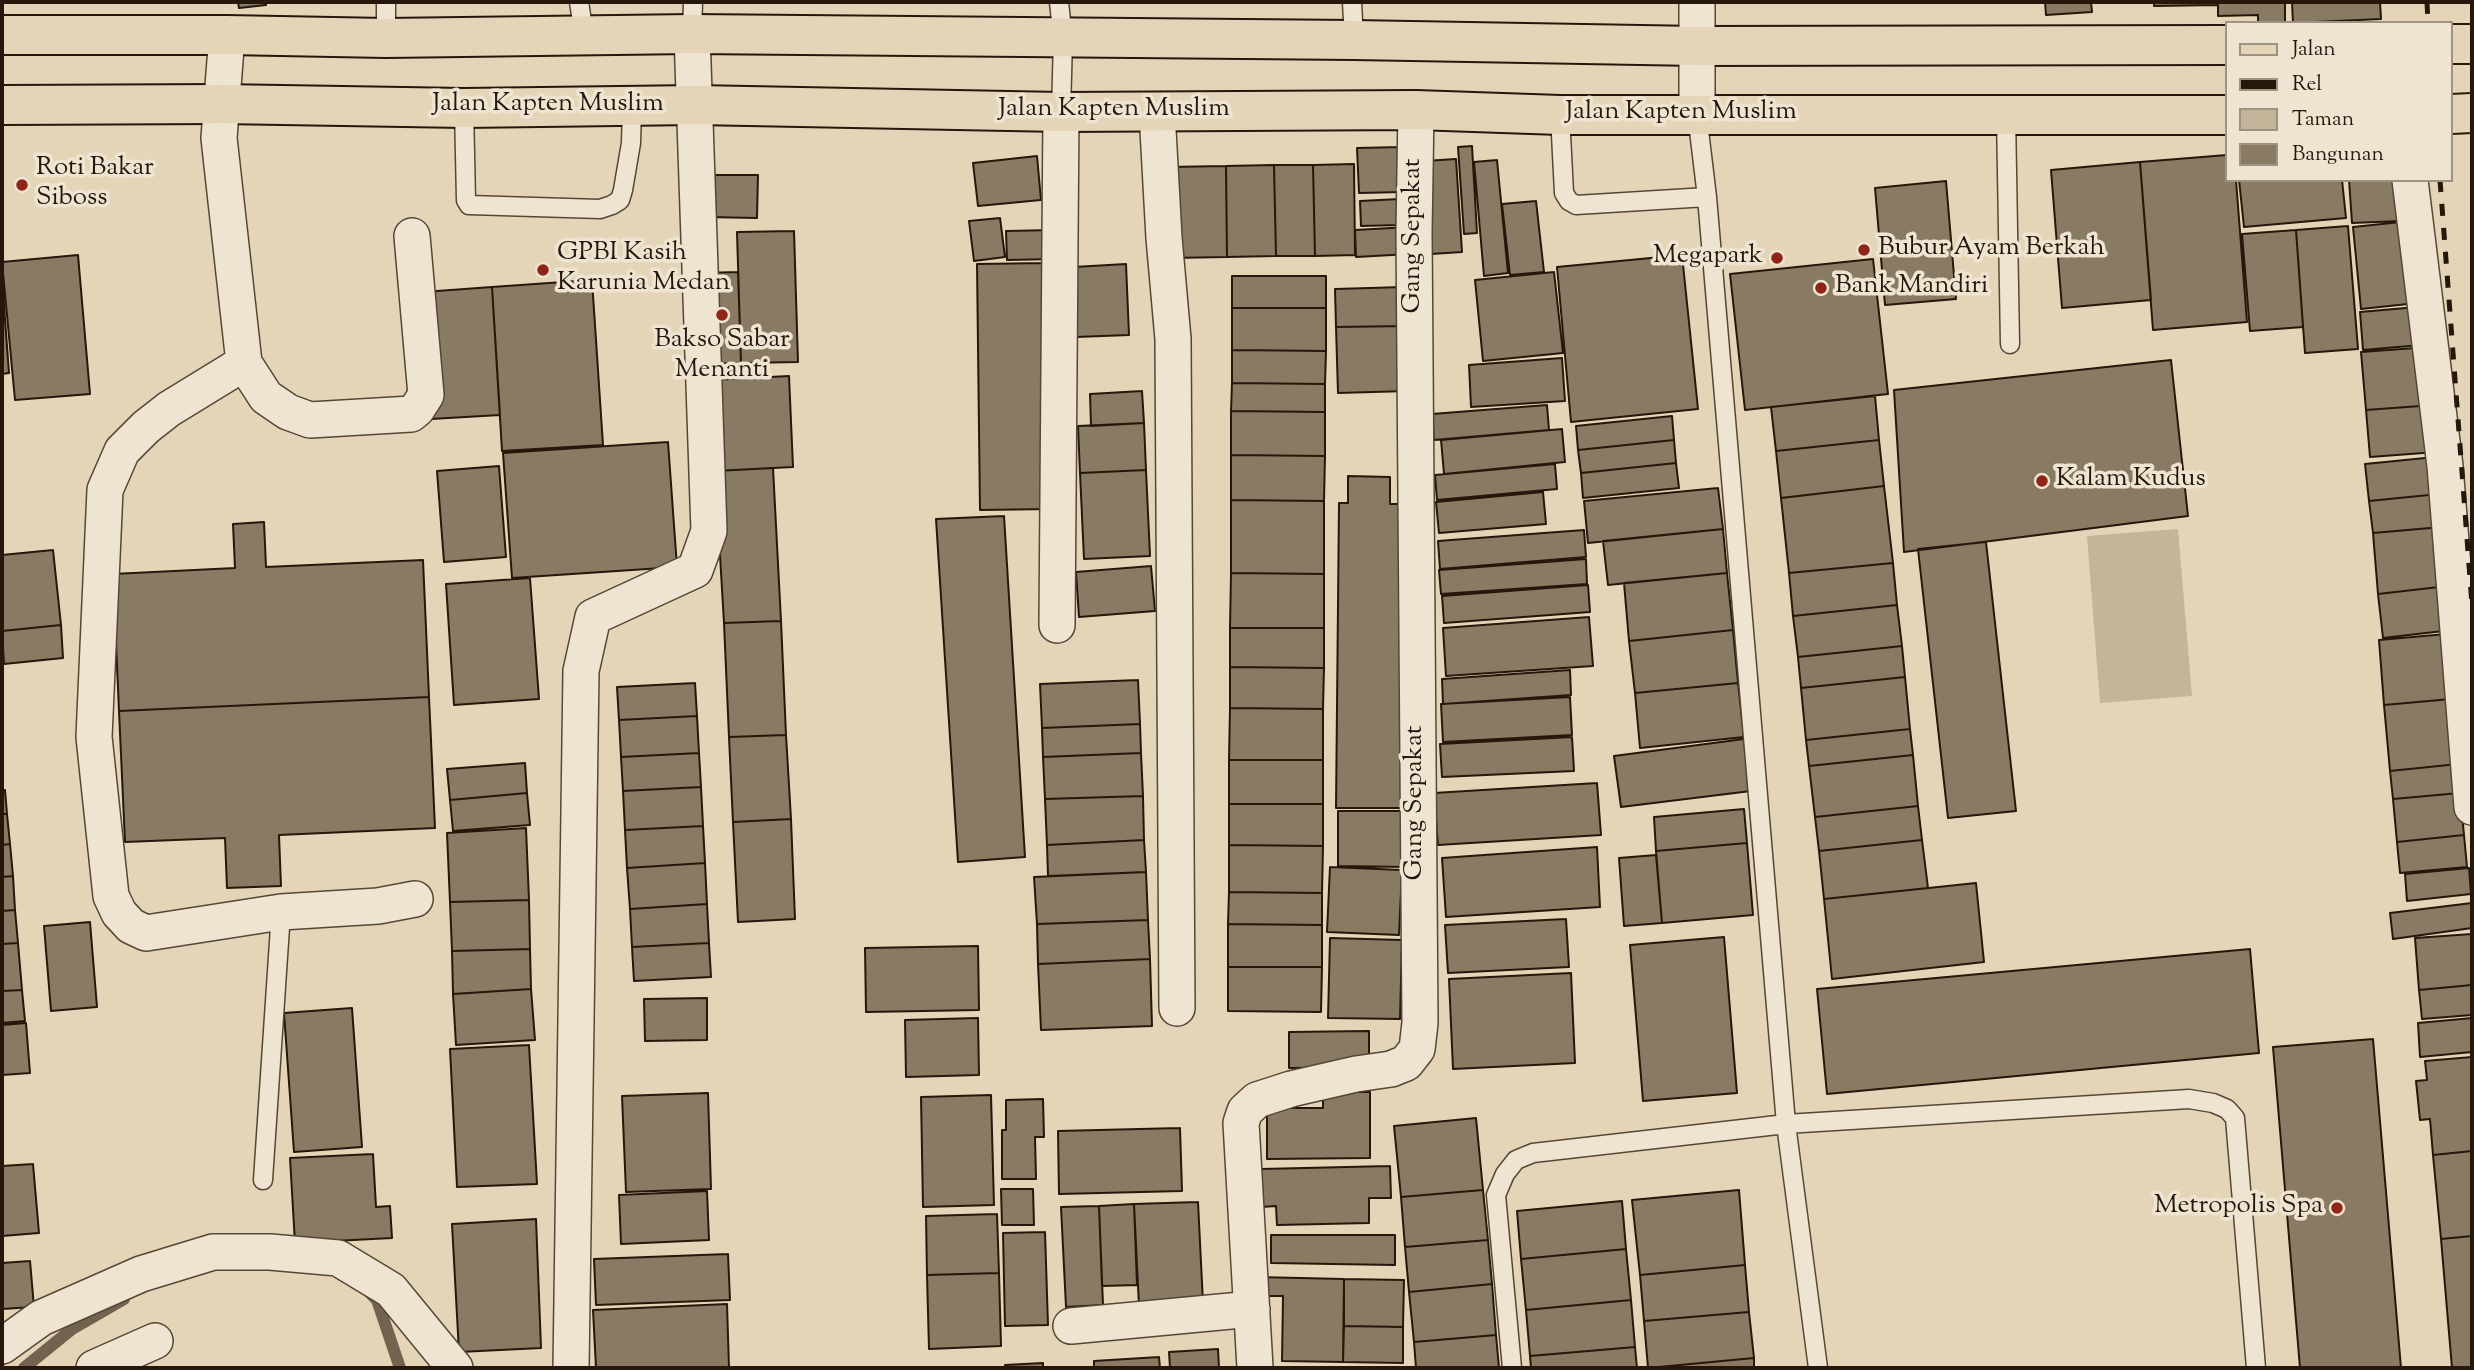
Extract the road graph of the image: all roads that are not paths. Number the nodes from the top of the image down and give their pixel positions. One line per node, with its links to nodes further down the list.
1 (1352, 2): 9 (lane)
2 (1697, 2): 13 (street)
3 (582, 18): 4 (main road); 5 (main road)
4 (692, 18): 6 (main road); 16 (street)
5 (386, 20): 7 (main road)
6 (1061, 20): 9 (main road); 20 (lane)
7 (227, 35): 8 (main road); 14 (street)
8 (2, 36)
9 (1354, 40): 13 (main road)
10 (2453, 44): 11 (main road)
11 (2472, 44)
12 (2226, 45): 13 (main road)
13 (1698, 46): 23 (street)
14 (221, 104): 15 (main road, Jalan Kapten Muslim); 18 (main road, Jalan Kapten Muslim); 32 (street)
15 (2, 105)
16 (696, 105): 17 (main road, Jalan Kapten Muslim); 20 (main road, Jalan Kapten Muslim); 46 (street)
17 (632, 107): 18 (main road, Jalan Kapten Muslim); 18 (lane)
18 (464, 108)
19 (1416, 110): 21 (main road, Jalan Kapten Muslim); 25 (main road, Jalan Kapten Muslim); 40 (street, Gang Sepakat)
20 (1061, 112): 21 (main road, Jalan Kapten Muslim); 33 (street)
21 (1157, 112): 37 (street)
22 (2472, 113): 24 (main road)
23 (1697, 114): 25 (main road, Jalan Kapten Muslim); 26 (main road, Jalan Kapten Muslim); 29 (lane)
24 (2453, 114)
25 (1560, 115): 29 (lane)
26 (2006, 115): 27 (main road, Jalan Kapten Muslim); 31 (lane)
27 (2226, 115)
28 (2410, 182): 34 (street)
29 (1707, 197): 38 (lane)
30 (412, 236): 32 (street)
31 (2010, 344)
32 (244, 363): 36 (street)
33 (1057, 625)
34 (2472, 807)
35 (415, 899): 36 (street)
36 (281, 912): 39 (lane)
37 (1177, 1008)
38 (1786, 1124): 48 (lane); 49 (lane); 50 (lane)
39 (262, 1180)
40 (1252, 1309): 41 (street); 47 (street, Gang Sepakat)
41 (1071, 1326)
42 (155, 1341): 44 (street)
43 (2, 1346): 45 (street)
44 (94, 1368)
45 (455, 1368)
46 (571, 1368)
47 (1255, 1368)
48 (1512, 1368)
49 (1818, 1368)
50 (2256, 1368)

